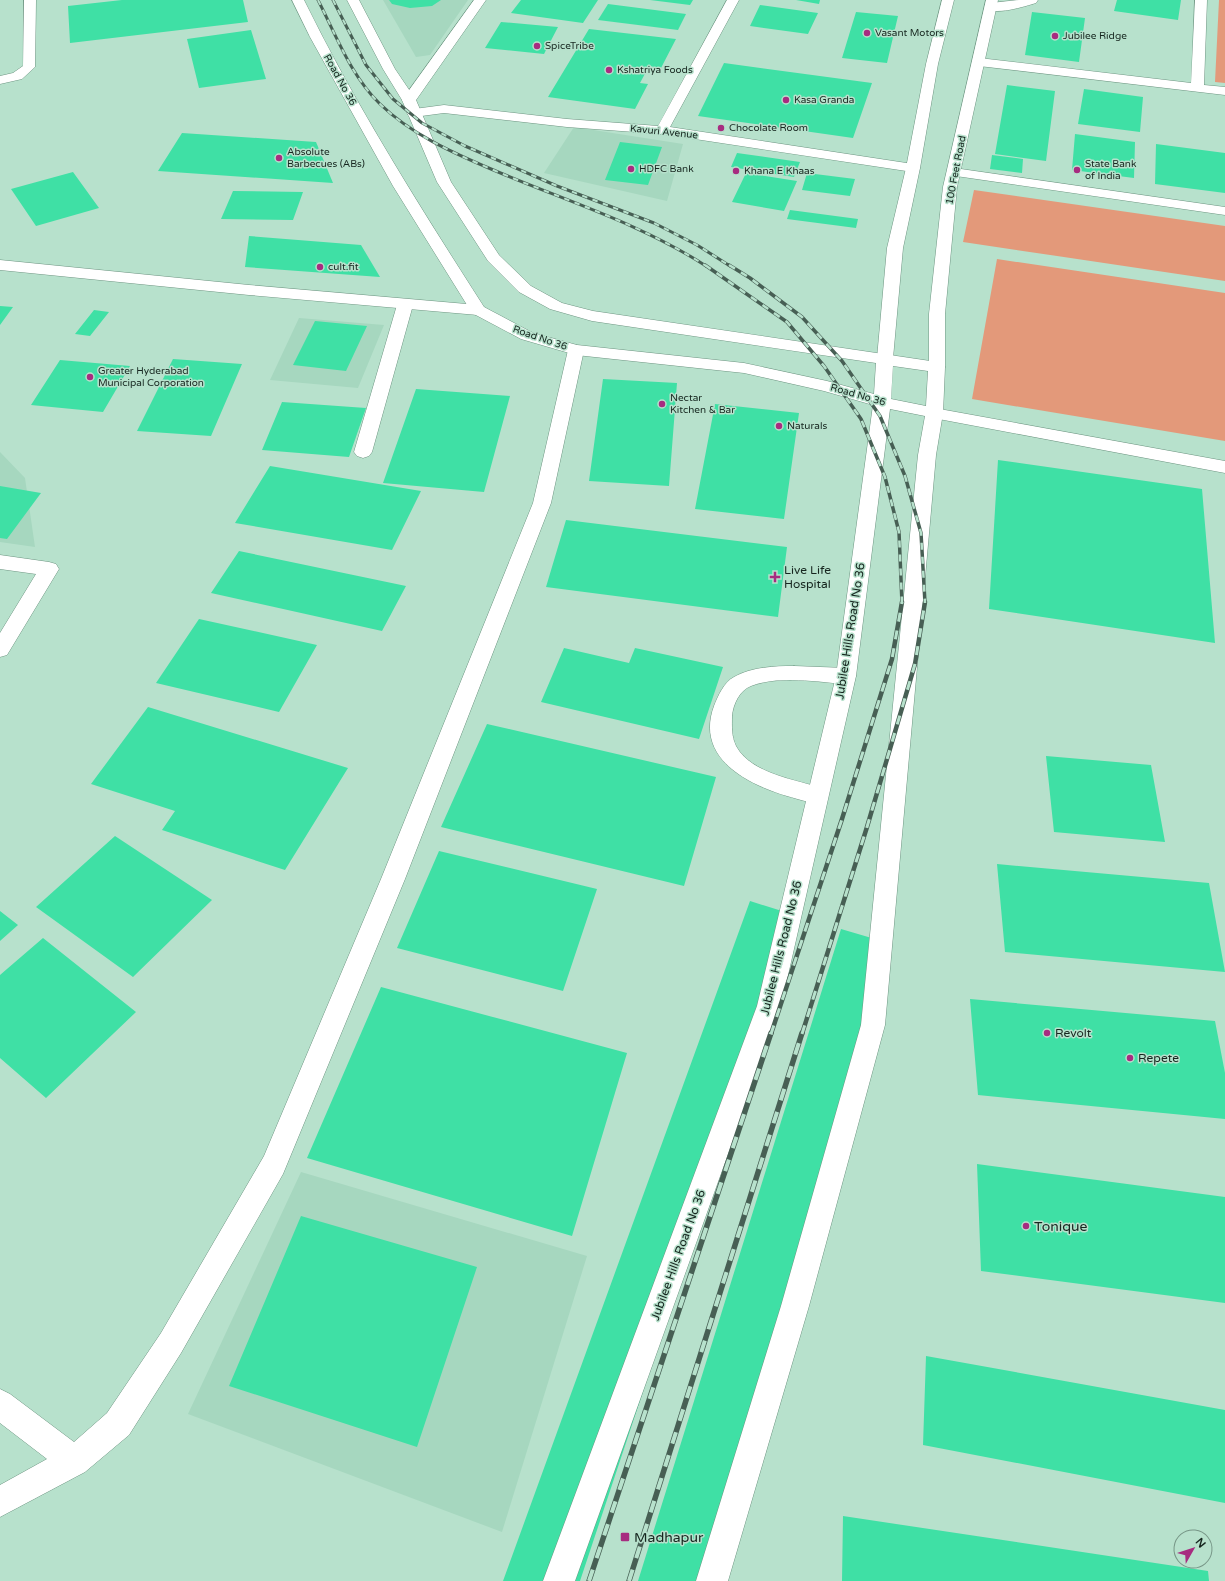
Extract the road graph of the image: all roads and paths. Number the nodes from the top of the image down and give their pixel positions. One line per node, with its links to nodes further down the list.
1 (30, 0): 11 (main road)
2 (298, 0): 21 (main road, Road No 36)
3 (353, 0): 14 (main road)
4 (480, 0): 14 (main road)
5 (733, 0): 15 (main road)
6 (948, 0): 16 (main road)
7 (1032, 0): 9 (main road)
8 (1201, 0): 12 (main road)
9 (992, 4): 10 (main road, 100 Feet Road)
10 (979, 62): 12 (main road); 17 (main road, 100 Feet Road)
11 (0, 80)
12 (1197, 88): 13 (main road)
13 (1225, 91)
14 (411, 106): 15 (main road, Kavuri Avenue); 23 (main road)
15 (662, 130): 16 (main road, Kavuri Avenue)
16 (913, 168): 23 (main road)
17 (954, 172): 18 (main road); 24 (main road, 100 Feet Road)
18 (1225, 211)
19 (0, 265): 20 (main road)
20 (404, 305): 21 (main road); 27 (main road)
21 (478, 310): 22 (main road, Road No 36)
22 (576, 350): 25 (main road, Road No 36); 34 (main road)
23 (885, 358): 24 (main road); 25 (main road, Jubilee Hills Road No 36)
24 (937, 367): 26 (main road)
25 (882, 402): 26 (main road, Road No 36); 31 (main road, Jubilee Hills Road No 36)
26 (934, 413): 28 (main road, Road No 36); 37 (main road)
27 (363, 452)
28 (1225, 467)
29 (0, 562): 30 (main road)
30 (0, 650)
31 (846, 676): 32 (main road, Jubilee Hills Road No 36); 32 (main road)
32 (818, 795): 36 (main road, Jubilee Hills Road No 36)
33 (0, 1404): 34 (main road)
34 (74, 1461): 35 (main road)
35 (0, 1502)
36 (559, 1581)
37 (712, 1581)

